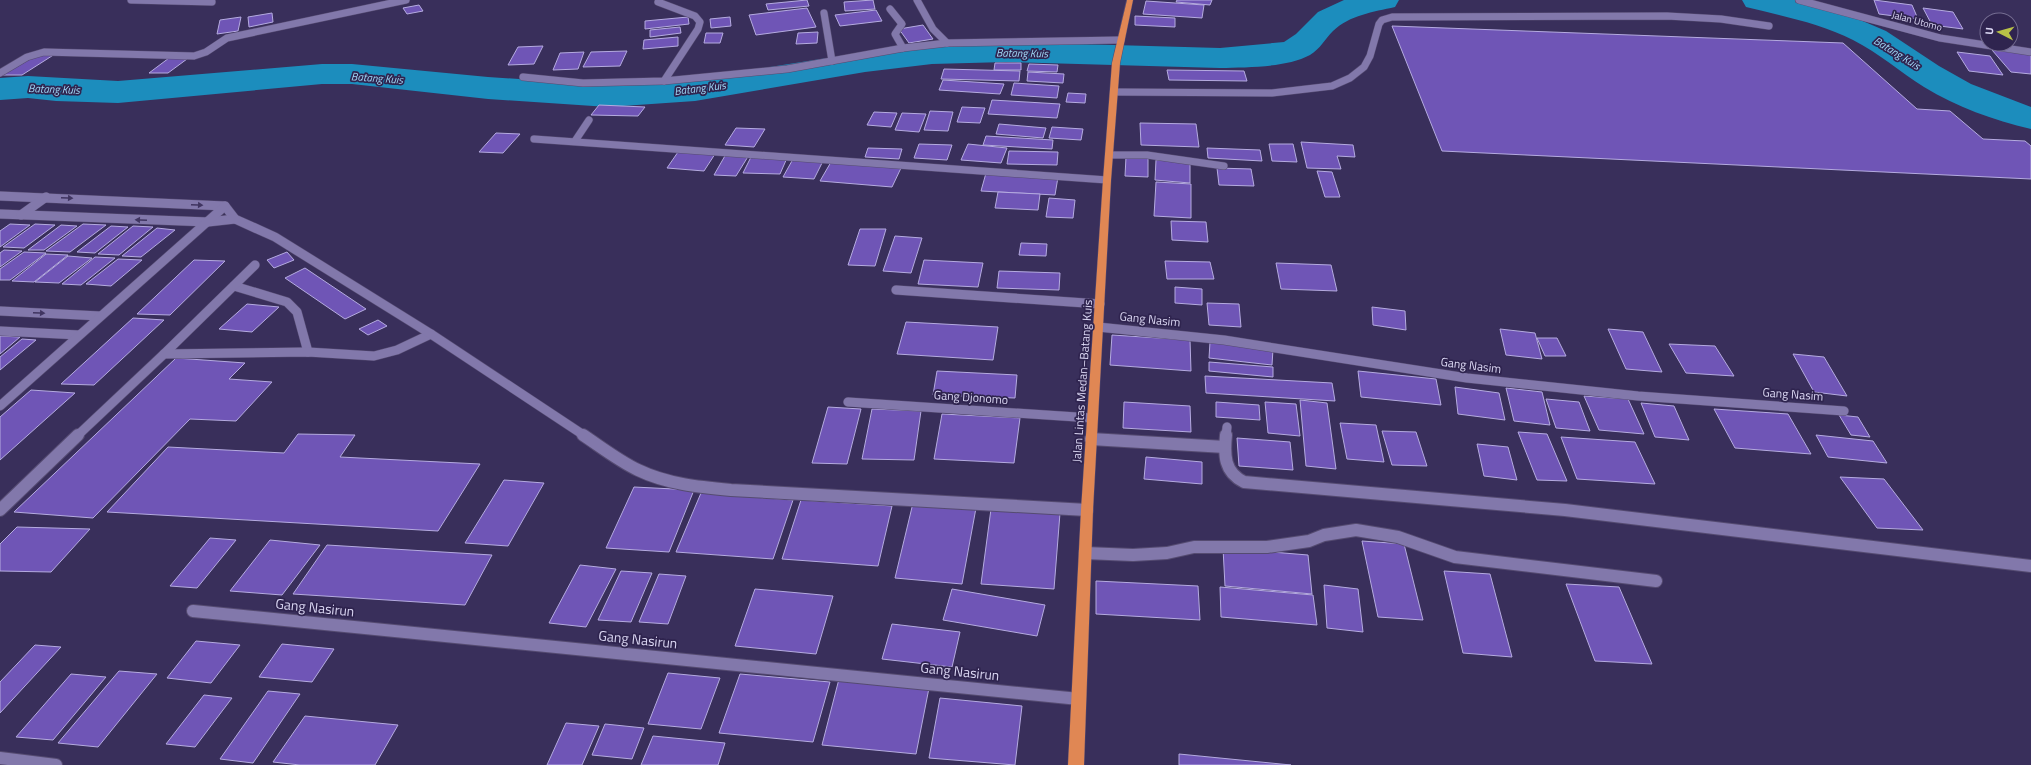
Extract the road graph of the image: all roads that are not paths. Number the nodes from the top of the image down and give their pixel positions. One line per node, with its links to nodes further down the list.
1 (131, 0): 8 (street)
2 (406, 0): 17 (street)
3 (666, 0): 7 (street)
4 (917, 0): 13 (street)
5 (1130, 0): 12 (highway, Jalan Lintas Medan–Batang Kuis)
6 (1799, 0): 15 (street, Jalan Utomo)
7 (657, 1): 19 (street)
8 (212, 2)
9 (890, 9): 14 (street)
10 (824, 13): 16 (street)
11 (1770, 26): 20 (street)
12 (1121, 40): 13 (street); 20 (highway, Jalan Lintas Medan–Batang Kuis)
13 (947, 43): 14 (street)
14 (903, 48): 16 (street)
15 (2031, 52)
16 (832, 61): 19 (street)
17 (0, 73)
18 (523, 77): 19 (street)
19 (664, 81)
20 (1114, 92): 24 (highway, Jalan Lintas Medan–Batang Kuis)
21 (589, 120): 23 (street)
22 (534, 139): 23 (street)
23 (575, 141): 26 (street)
24 (1109, 155): 25 (street); 26 (highway, Jalan Lintas Medan–Batang Kuis)
25 (1224, 166)
26 (1107, 180): 37 (highway, Jalan Lintas Medan–Batang Kuis)
27 (0, 196): 28 (street)
28 (46, 197): 29 (street, one-way to 29); 31 (street)
29 (225, 206): 32 (street); 33 (street)
30 (0, 214): 31 (street)
31 (21, 214): 33 (street, one-way to 31)
32 (235, 218): 33 (street); 42 (street)
33 (208, 222): 39 (street)
34 (255, 265): 35 (street)
35 (234, 286): 44 (street); 45 (street)
36 (896, 290): 37 (street)
37 (1100, 304): 40 (highway, Jalan Lintas Medan–Batang Kuis)
38 (0, 311): 39 (street, one-way to 39)
39 (100, 316): 43 (street)
40 (1098, 327): 48 (street, Gang Nasim); 49 (highway, Jalan Lintas Medan–Batang Kuis)
41 (0, 331): 43 (street)
42 (431, 334): 44 (street); 54 (street)
43 (79, 335): 47 (street)
44 (308, 352): 45 (street)
45 (164, 354): 53 (street)
46 (848, 402): 49 (street, Gang Djonomo)
47 (0, 406)
48 (1844, 411)
49 (1092, 418): 51 (highway, Jalan Lintas Medan–Batang Kuis)
50 (1227, 427): 52 (street)
51 (1091, 439): 52 (street); 54 (highway, Jalan Lintas Medan–Batang Kuis)
52 (1225, 447): 56 (street)
53 (0, 510)
54 (1087, 510): 55 (highway, Jalan Lintas Medan–Batang Kuis)
55 (1085, 554): 57 (street); 59 (highway, Jalan Lintas Medan–Batang Kuis)
56 (2031, 566)
57 (1656, 581)
58 (193, 611): 59 (street, Gang Nasirun)
59 (1079, 699): 62 (highway, Jalan Lintas Medan–Batang Kuis)
60 (0, 758): 61 (street)
61 (56, 765)
62 (1076, 765)

